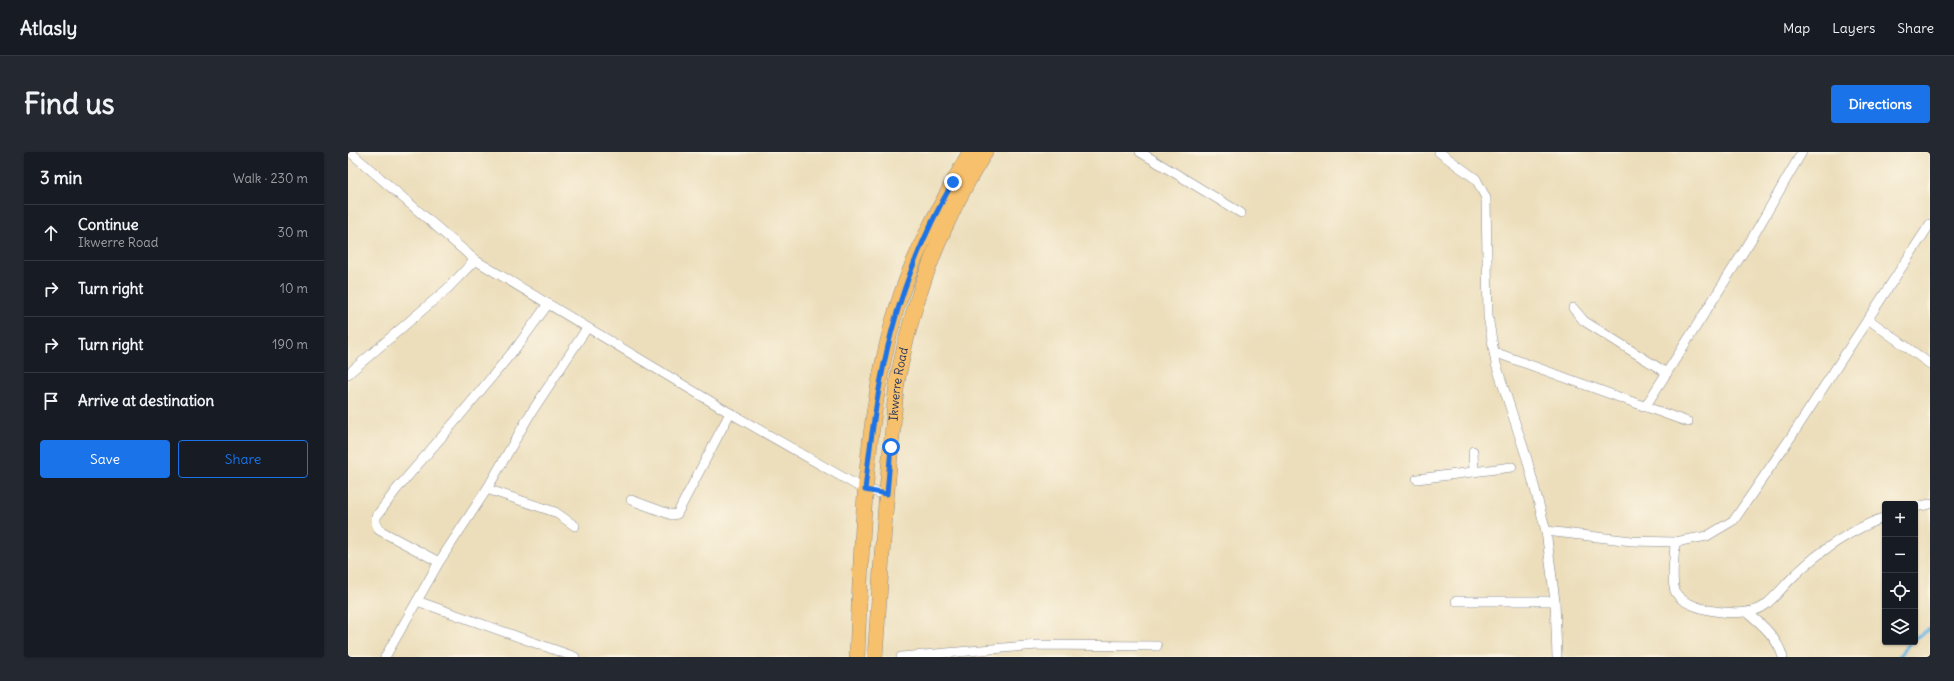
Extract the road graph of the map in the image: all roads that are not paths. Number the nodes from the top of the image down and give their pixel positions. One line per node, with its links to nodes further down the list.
1 (350, 152): 9 (street)
2 (970, 152): 26 (main road)
3 (985, 152): 27 (main road, Ikwerre Road)
4 (1140, 152): 7 (street)
5 (1439, 152): 14 (street)
6 (1802, 152): 16 (street)
7 (1241, 213)
8 (1930, 224): 12 (street)
9 (475, 260): 10 (street); 17 (street)
10 (548, 304): 13 (street); 35 (street)
11 (1573, 308): 16 (street)
12 (1868, 319): 15 (street); 34 (street)
13 (586, 328): 19 (street); 25 (street)
14 (1494, 352): 18 (street); 33 (street)
15 (1930, 364)
16 (1666, 372): 18 (street)
17 (348, 374)
18 (1645, 407): 20 (street)
19 (730, 413): 26 (street); 28 (street)
20 (1688, 422)
21 (1473, 451): 23 (street)
22 (1512, 467): 23 (street)
23 (1474, 472): 24 (street)
24 (1417, 479)
25 (487, 489): 32 (street); 35 (street)
26 (865, 490): 27 (street); 43 (main road)
27 (887, 494): 44 (main road, Ikwerre Road)
28 (631, 500)
29 (1930, 504): 30 (street)
30 (1918, 506)
31 (1882, 518): 39 (street)
32 (575, 526)
33 (1546, 531): 34 (street); 38 (street)
34 (1675, 542): 39 (street)
35 (439, 562): 36 (street)
36 (417, 601): 41 (street); 42 (street)
37 (1456, 601): 38 (street)
38 (1555, 601): 46 (street)
39 (1748, 613): 47 (street)
40 (1157, 646): 45 (street)
41 (385, 657)
42 (575, 657)
43 (857, 657)
44 (875, 657)
45 (901, 657)
46 (1557, 657)
47 (1783, 657)

